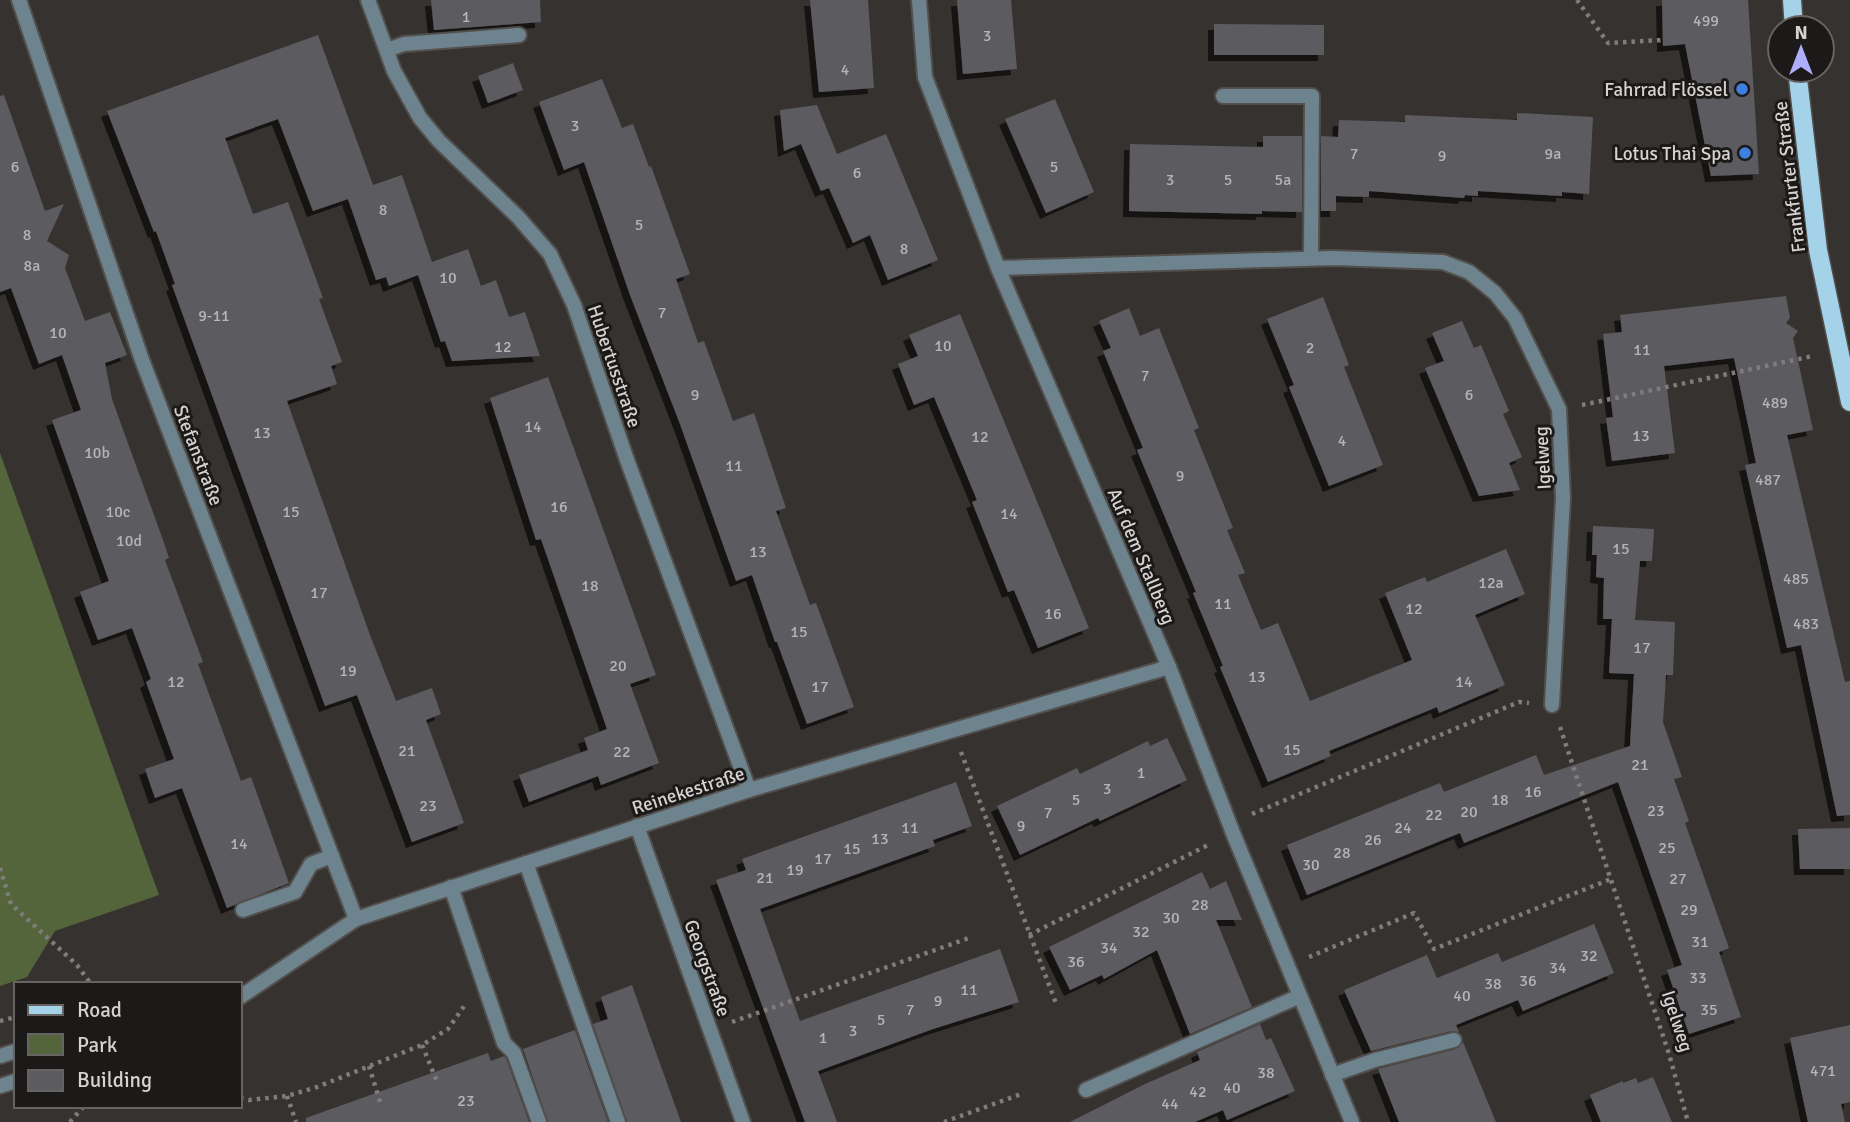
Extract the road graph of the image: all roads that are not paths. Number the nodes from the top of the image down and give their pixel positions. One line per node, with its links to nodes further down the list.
1 (19, 0): 15 (street, Stefanstraße)
2 (368, 0): 5 (street, Hubertusstraße)
3 (919, 0): 9 (street, Auf dem Stallberg)
4 (519, 35): 5 (street)
5 (387, 50): 13 (street, Hubertusstraße)
6 (1799, 84): 10 (main road, Frankfurter Straße)
7 (1223, 96): 8 (street)
8 (1311, 258): 9 (street, Igelweg); 12 (street, Igelweg)
9 (998, 268): 11 (street, Auf dem Stallberg)
10 (1850, 402)
11 (1169, 667): 13 (street, Reinekestraße); 21 (street, Auf dem Stallberg)
12 (1552, 705)
13 (749, 790): 14 (street, Reinekestraße)
14 (637, 826): 16 (street, Reinekestraße); 27 (street, Georgstraße)
15 (332, 856): 18 (street); 19 (street, Stefanstraße)
16 (526, 863): 17 (street, Reinekestraße); 26 (street)
17 (451, 887): 19 (street, Reinekestraße); 25 (street)
18 (243, 910)
19 (356, 919): 20 (street, Reinekestraße)
20 (242, 996)
21 (1300, 996): 23 (street, Auf dem Stallberg); 24 (street)
22 (1454, 1040): 23 (street)
23 (1332, 1075): 28 (street, Auf dem Stallberg)
24 (1086, 1090)
25 (539, 1122)
26 (618, 1122)
27 (743, 1122)
28 (1352, 1122)

